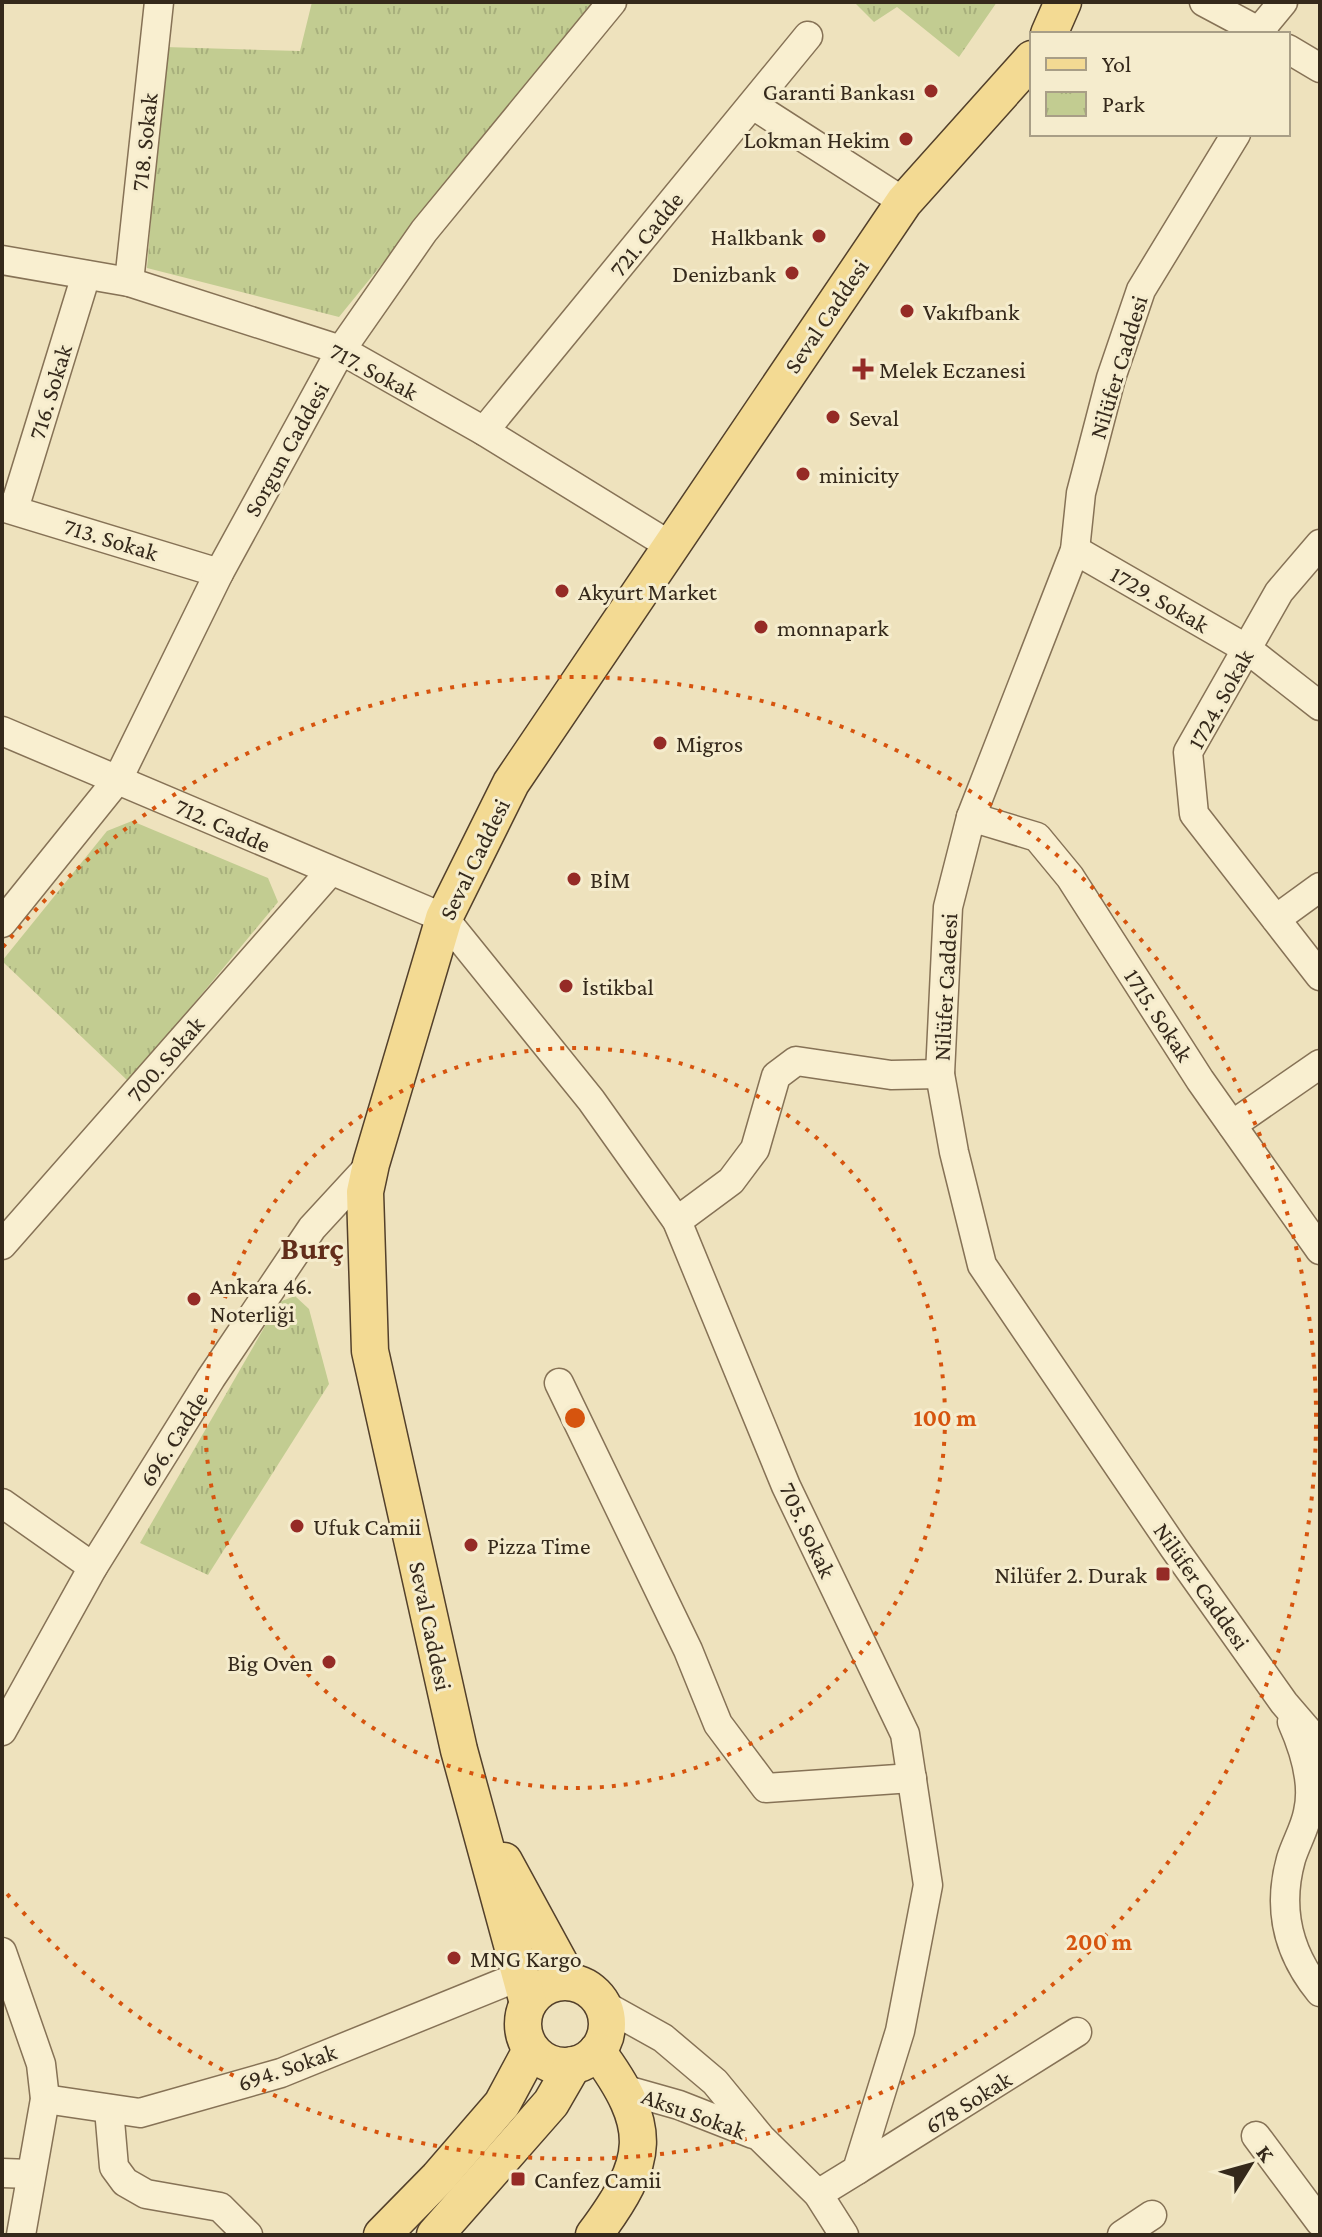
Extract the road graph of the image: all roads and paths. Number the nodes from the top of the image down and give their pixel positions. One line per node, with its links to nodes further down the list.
1 (159, 2): 18 (street, 718. Sokak)
2 (612, 2): 19 (street, Sorgun Caddesi)
3 (1063, 2): 6 (main road)
4 (1204, 2): 7 (street)
5 (1283, 2): 8 (street)
6 (1050, 32)
7 (1259, 32)
8 (1262, 32)
9 (808, 36): 13 (street, 721. Cadde)
10 (1290, 50): 12 (street)
11 (1030, 61): 15 (main road, Seval Caddesi)
12 (1320, 68)
13 (753, 105): 15 (street); 20 (street, 721. Cadde)
14 (1235, 136): 24 (street, Nilüfer Caddesi)
15 (904, 202): 23 (main road, Seval Caddesi)
16 (2, 260): 17 (street, 717. Sokak)
17 (86, 275): 18 (street, 717. Sokak); 21 (street, 716. Sokak)
18 (129, 282): 19 (street, 717. Sokak)
19 (341, 350): 20 (street, 717. Sokak); 25 (street, Sorgun Caddesi)
20 (484, 431): 23 (street, 717. Sokak)
21 (8, 508): 25 (street, 713. Sokak)
22 (1320, 544): 26 (street, 1724. Sokak)
23 (669, 545): 33 (main road, Seval Caddesi)
24 (1075, 550): 26 (street, 1729. Sokak); 30 (street, Nilüfer Caddesi)
25 (219, 573): 29 (street, Sorgun Caddesi)
26 (1247, 649): 27 (street, 1729. Sokak); 34 (street, 1724. Sokak)
27 (1320, 706)
28 (2, 731): 29 (street, 712. Cadde)
29 (118, 779): 31 (street, 712. Cadde); 35 (street, Sorgun Caddesi)
30 (971, 817): 38 (street, Nilüfer Caddesi); 39 (street, 1715. Sokak)
31 (329, 873): 33 (street, 712. Cadde); 42 (street, 700. Sokak)
32 (1320, 887): 34 (street)
33 (444, 918): 40 (main road, Seval Caddesi); 41 (street, 705. Sokak)
34 (1276, 919): 36 (street, 1724. Sokak)
35 (2, 923)
36 (1320, 976)
37 (1320, 1064): 39 (street)
38 (940, 1074): 41 (street); 47 (street, Nilüfer Caddesi)
39 (1232, 1125): 43 (street, 1715. Sokak)
40 (371, 1164): 46 (street, 696. Cadde); 51 (main road, Seval Caddesi)
41 (677, 1221): 50 (street, 705. Sokak)
42 (2, 1245)
43 (1320, 1250)
44 (559, 1383): 50 (street)
45 (2, 1503): 46 (street)
46 (93, 1567): 48 (street, 696. Cadde)
47 (1284, 1703): 49 (street); 55 (street)
48 (2, 1731)
49 (1320, 1745)
50 (912, 1778): 65 (street, 705. Sokak)
51 (474, 1808): 53 (main road, Seval Caddesi); 54 (main road, Seval Caddesi)
52 (2, 1952): 60 (street)
53 (570, 1982): 54 (main road); 56 (main road, Seval Caddesi)
54 (524, 1989): 58 (main road, Seval Caddesi); 62 (street, 694. Sokak)
55 (1320, 1992)
56 (602, 2004): 59 (main road); 64 (street, Aksu Sokak)
57 (1077, 2032): 65 (street, 678 Sokak)
58 (531, 2050): 59 (main road); 73 (main road)
59 (585, 2058): 61 (main road); 74 (main road)
60 (45, 2099): 62 (street, 694. Sokak); 67 (street)
61 (632, 2106): 64 (street, Aksu Sokak); 75 (main road); 76 (main road)
62 (109, 2109): 72 (street)
63 (1256, 2136): 70 (street)
64 (761, 2138): 68 (street, Aksu Sokak)
65 (857, 2170): 68 (street)
66 (2, 2173): 67 (street)
67 (31, 2174): 71 (street)
68 (818, 2194): 77 (street, Aksu Sokak)
69 (1152, 2215): 78 (street)
70 (1320, 2222)
71 (21, 2235)
72 (248, 2235)
73 (382, 2235)
74 (435, 2235)
75 (585, 2235)
76 (594, 2235)
77 (844, 2235)
78 (1122, 2235)

